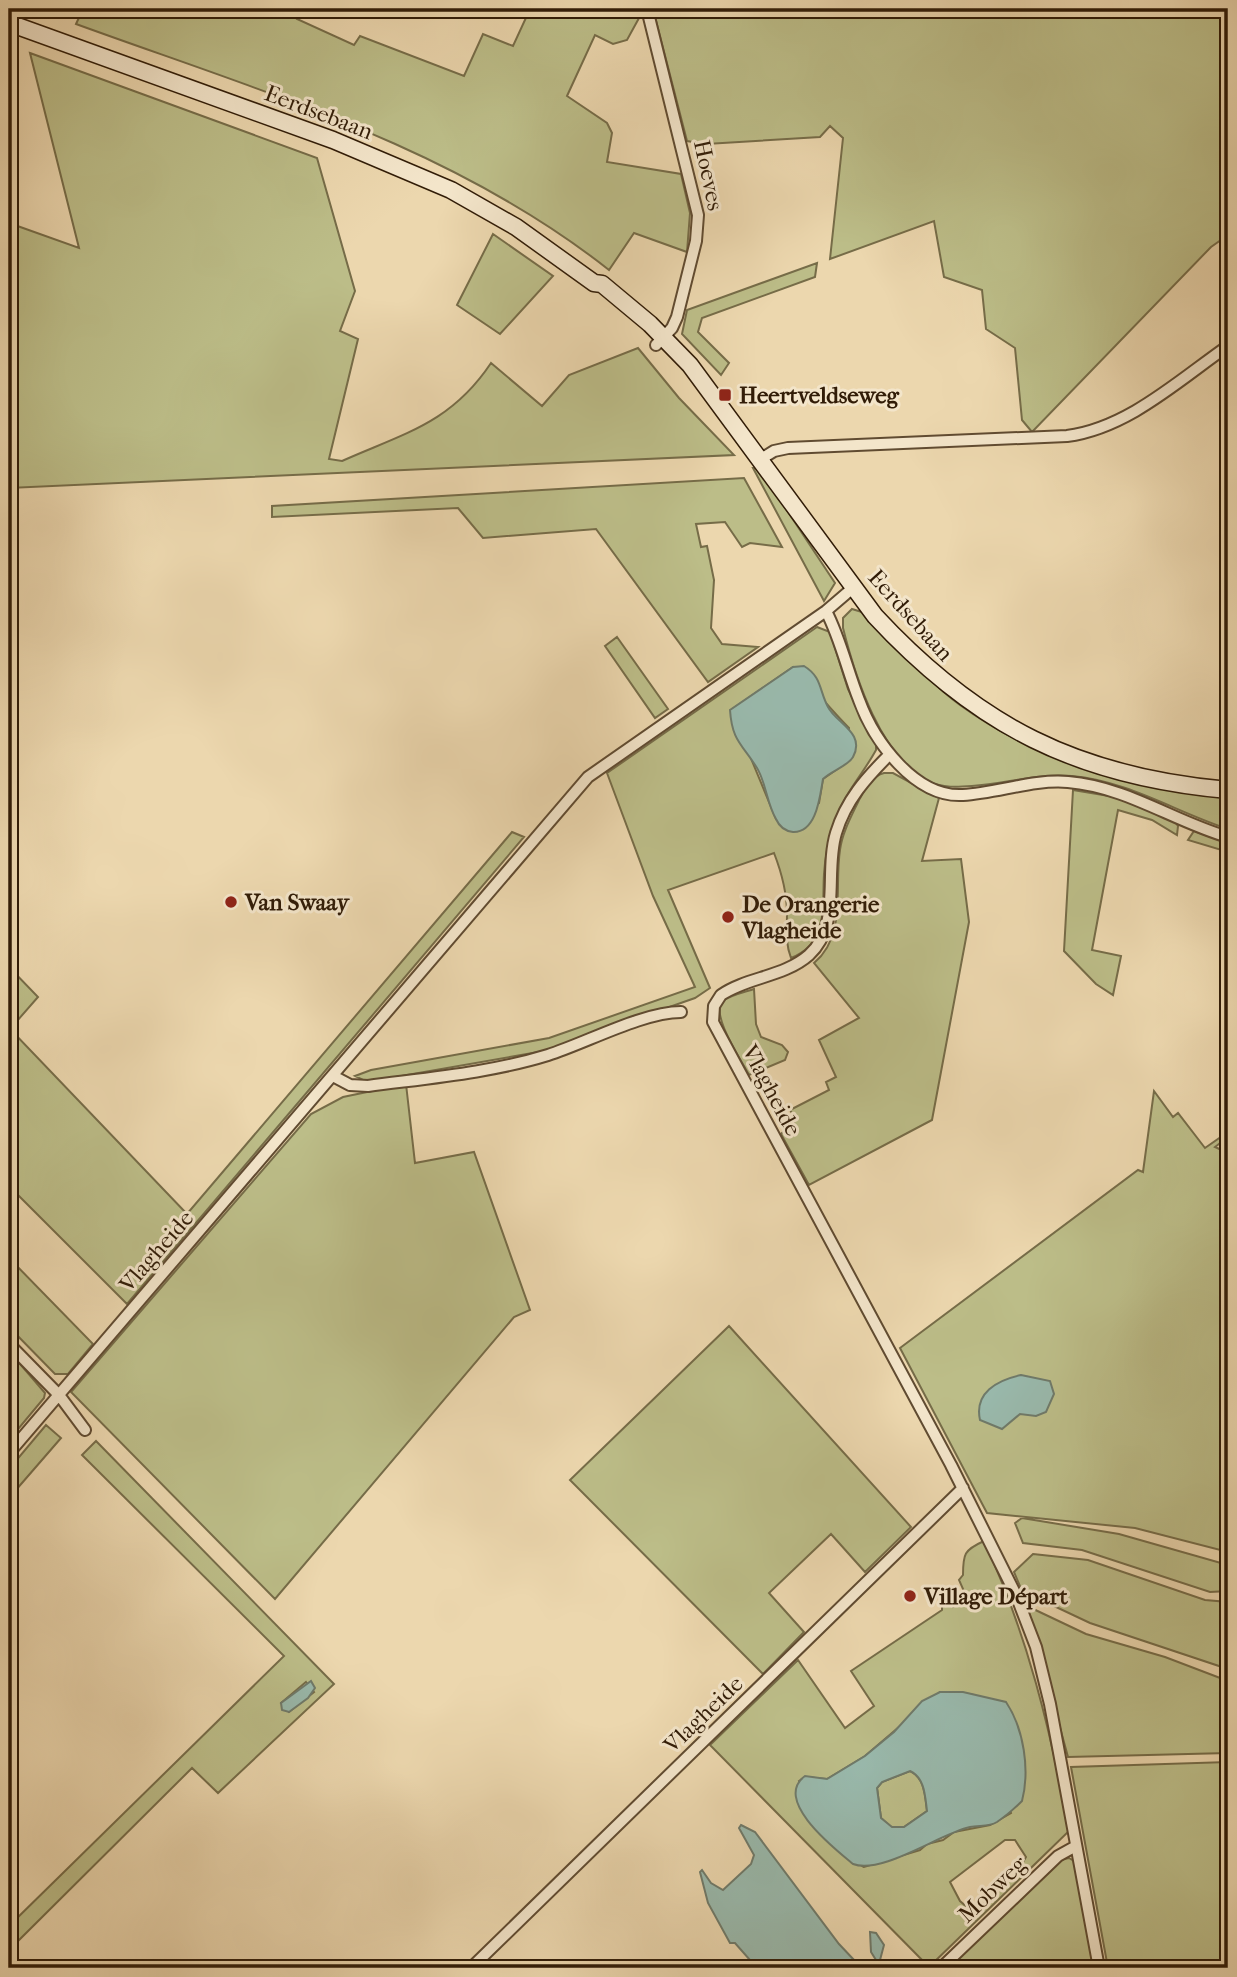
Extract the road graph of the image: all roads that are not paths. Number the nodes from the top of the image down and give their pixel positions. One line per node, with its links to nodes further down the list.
1 (647, 9): 3 (street, Hoeves)
2 (9, 23): 3 (main road, Eerdsebaan)
3 (659, 341): 5 (main road, Eerdsebaan)
4 (1228, 346): 5 (street)
5 (761, 459): 6 (main road, Eerdsebaan)
6 (854, 587): 7 (street, Vlagheide); 9 (main road, Eerdsebaan)
7 (826, 611): 8 (street); 12 (street, Vlagheide)
8 (890, 754): 10 (street); 17 (street, Vlagheide)
9 (1228, 790)
10 (1228, 837)
11 (681, 1012): 12 (street)
12 (333, 1076): 14 (street, Vlagheide)
13 (9, 1344): 14 (street)
14 (59, 1395): 15 (street); 16 (street, Vlagheide)
15 (85, 1430)
16 (9, 1453)
17 (963, 1488): 18 (street, Vlagheide); 19 (street, Vlagheide)
18 (1076, 1846): 20 (street, Mobweg); 21 (street, Vlagheide)
19 (471, 1968)
20 (941, 1968)
21 (1099, 1968)

